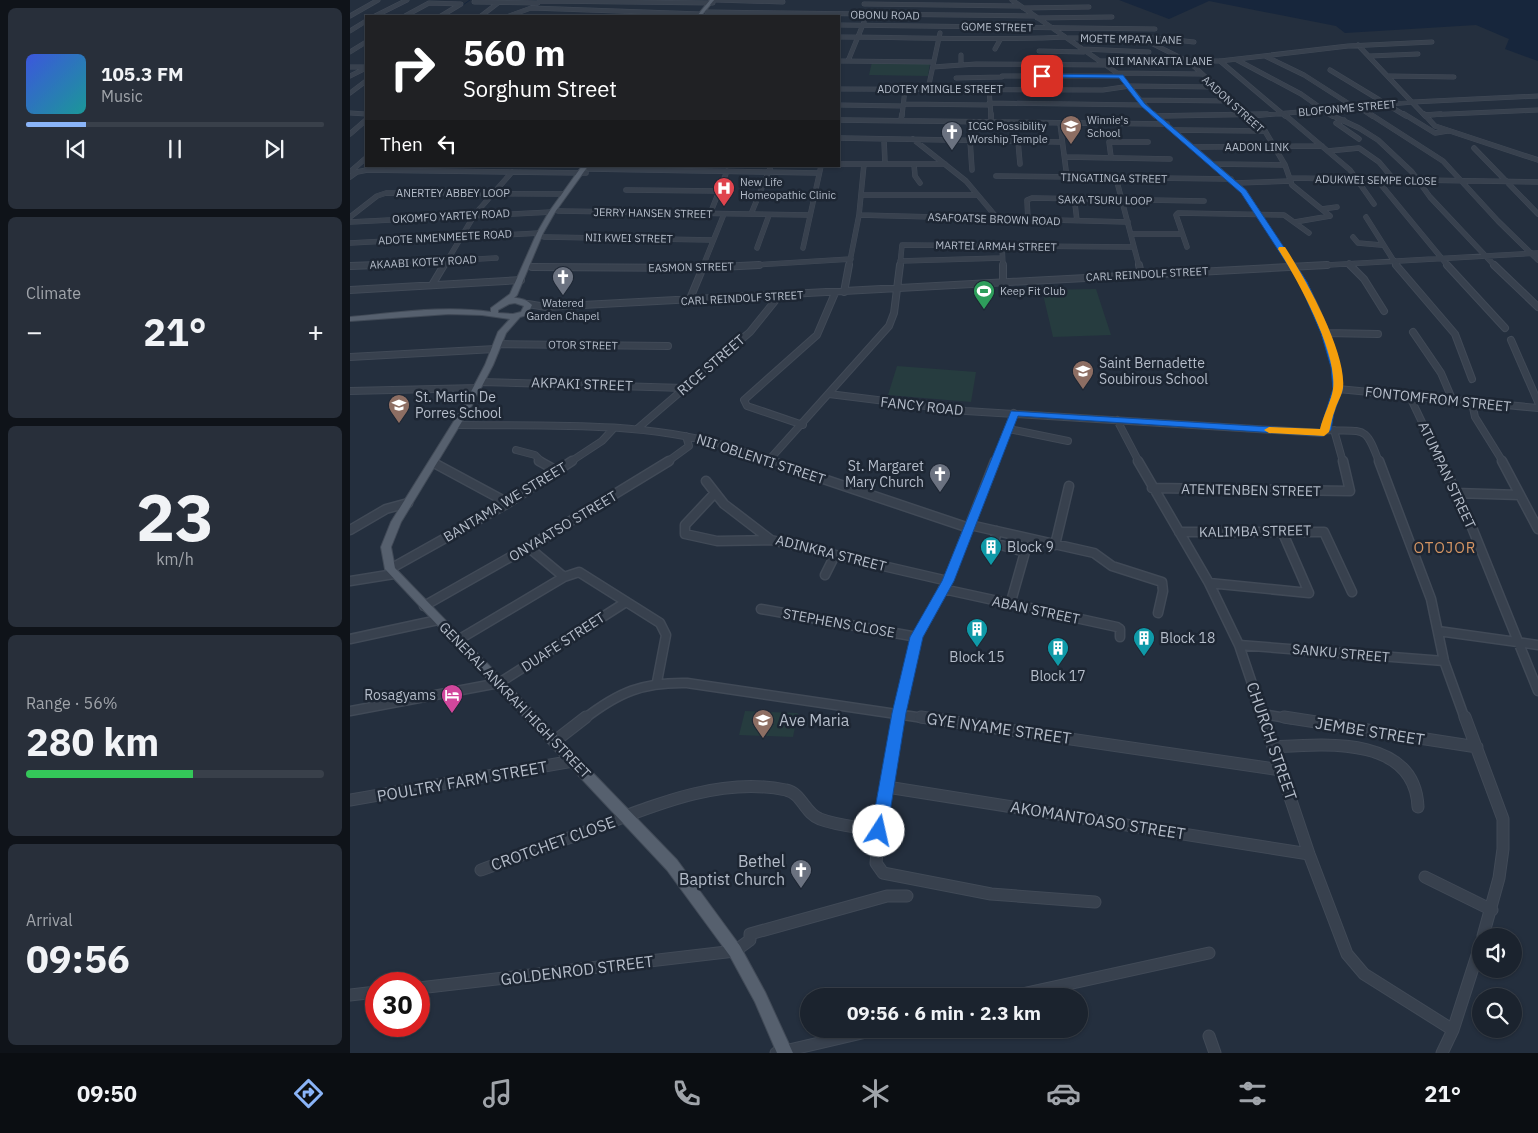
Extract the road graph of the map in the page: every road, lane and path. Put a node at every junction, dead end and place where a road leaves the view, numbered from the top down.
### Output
1 (378, 0) edge
2 (407, 0) edge
3 (440, 0) edge
4 (467, 0) edge
5 (758, 0) edge
6 (894, 0) edge
7 (1012, 0) edge
8 (476, 1) edge
9 (713, 1) edge
10 (783, 1) edge
11 (434, 2) junction
12 (540, 2) edge
13 (865, 2) edge
14 (498, 3) junction
15 (644, 3) junction
16 (460, 4) junction
17 (770, 5) dead end
18 (893, 5) junction
19 (754, 7) dead end
20 (1022, 7) junction
21 (1089, 7) dead end
22 (532, 8) junction
23 (552, 10) junction
24 (574, 10) junction
25 (614, 12) junction
26 (637, 12) junction
27 (660, 13) junction
28 (780, 13) junction
29 (377, 15) edge
30 (407, 15) edge
31 (443, 15) edge
32 (449, 15) edge
33 (482, 15) edge
34 (512, 15) edge
35 (542, 15) dead end
36 (568, 15) edge
37 (611, 15) edge
38 (657, 15) edge
39 (703, 15) edge
40 (765, 15) edge
41 (867, 15) junction
42 (350, 16) edge
43 (1035, 17) junction
44 (1112, 17) dead end
45 (365, 23) edge
46 (840, 25) edge
47 (863, 25) junction
48 (942, 26) junction
49 (350, 27) edge
50 (356, 28) junction
51 (365, 28) edge
52 (1052, 28) junction
53 (1155, 29) dead end
54 (350, 31) edge
55 (840, 37) edge
56 (858, 37) junction
57 (939, 37) junction
58 (1066, 38) junction
59 (1143, 38) junction
60 (1000, 40) junction
61 (1194, 42) dead end
62 (1432, 42) dead end
63 (365, 43) edge
64 (1358, 45) junction
65 (995, 49) dead end
66 (1083, 50) junction
67 (1039, 51) dead end
68 (350, 52) edge
69 (1149, 52) dead end
70 (1418, 54) dead end
71 (961, 55) dead end
72 (1265, 56) junction
73 (1370, 56) junction
74 (1237, 60) junction
75 (840, 61) edge
76 (1101, 61) junction
77 (1220, 61) junction
78 (848, 62) junction
79 (1189, 62) junction
80 (933, 64) junction
81 (1001, 64) junction
82 (1106, 65) junction
83 (961, 66) junction
84 (350, 67) edge
85 (363, 67) edge
86 (1330, 70) dead end
87 (1201, 74) junction
88 (1119, 75) junction
89 (350, 76) edge
90 (1002, 76) junction
91 (1389, 76) junction
92 (1454, 77) dead end
93 (956, 78) dead end
94 (365, 82) edge
95 (1130, 86) junction
96 (1215, 87) junction
97 (905, 88) junction
98 (928, 88) junction
99 (840, 89) edge
100 (988, 89) junction
101 (1003, 89) junction
102 (1070, 90) junction
103 (350, 93) edge
104 (1538, 96) edge
105 (1139, 100) junction
106 (1231, 101) junction
107 (1413, 102) junction
108 (989, 104) junction
109 (1070, 104) junction
110 (1388, 104) junction
111 (840, 105) edge
112 (904, 105) junction
113 (1143, 105) junction
114 (1355, 107) junction
115 (1321, 110) junction
116 (1538, 110) edge
117 (350, 113) edge
118 (1282, 113) junction
119 (365, 114) edge
120 (1426, 115) junction
121 (1156, 116) junction
122 (1247, 116) junction
123 (840, 120) edge
124 (901, 120) junction
125 (1344, 120) junction
126 (365, 121) edge
127 (991, 122) junction
128 (1041, 122) junction
129 (1060, 123) junction
130 (1167, 124) junction
131 (1041, 130) dead end
132 (1175, 130) junction
133 (1265, 131) junction
134 (1447, 131) junction
135 (350, 134) edge
136 (840, 138) edge
137 (884, 139) junction
138 (913, 139) junction
139 (970, 140) junction
140 (1358, 140) dead end
141 (1018, 141) junction
142 (1062, 142) junction
143 (1148, 142) dead end
144 (1322, 146) junction
145 (1193, 147) junction
146 (1276, 148) junction
147 (1474, 148) dead end
148 (1328, 151) junction
149 (1065, 157) junction
150 (1111, 157) junction
151 (365, 159) edge
152 (1170, 159) dead end
153 (1538, 160) edge
154 (840, 164) edge
155 (864, 164) junction
156 (885, 164) junction
157 (914, 164) junction
158 (945, 164) junction
159 (1020, 164) dead end
160 (1213, 164) junction
161 (1285, 165) junction
162 (435, 167) edge
163 (543, 167) edge
164 (771, 167) edge
165 (821, 167) edge
166 (399, 168) edge
167 (640, 168) edge
168 (586, 169) edge
169 (972, 170) dead end
170 (351, 171) dead end
171 (430, 171) junction
172 (727, 171) junction
173 (512, 172) junction
174 (538, 172) junction
175 (769, 172) junction
176 (818, 173) junction
177 (996, 176) dead end
178 (350, 178) edge
179 (1067, 178) junction
180 (1116, 178) junction
181 (1290, 180) junction
182 (1461, 180) junction
183 (1233, 181) junction
184 (1360, 181) junction
185 (1378, 181) junction
186 (1395, 181) junction
187 (1418, 181) junction
188 (1507, 181) junction
189 (920, 182) dead end
190 (1538, 182) edge
191 (626, 190) dead end
192 (719, 191) junction
193 (493, 194) junction
194 (564, 194) junction
195 (861, 195) junction
196 (977, 196) junction
197 (1077, 199) junction
198 (1123, 200) junction
199 (1204, 201) dead end
200 (1374, 204) dead end
201 (1337, 207) dead end
202 (1322, 209) junction
203 (555, 212) junction
204 (475, 214) junction
205 (710, 214) junction
206 (724, 214) junction
207 (751, 214) junction
208 (1260, 214) junction
209 (1538, 214) edge
210 (769, 215) junction
211 (809, 215) junction
212 (859, 215) junction
213 (350, 217) edge
214 (1366, 217) dead end
215 (998, 220) junction
216 (1028, 220) junction
217 (1077, 221) junction
218 (350, 222) edge
219 (1128, 222) junction
220 (1295, 222) junction
221 (1309, 233) dead end
222 (1132, 234) junction
223 (1182, 234) junction
224 (542, 235) junction
225 (460, 236) junction
226 (1353, 237) dead end
227 (713, 240) junction
228 (350, 243) edge
229 (1381, 245) junction
230 (1002, 246) junction
231 (1134, 247) junction
232 (1187, 247) dead end
233 (757, 248) dead end
234 (803, 248) dead end
235 (1530, 253) junction
236 (1538, 253) edge
237 (1484, 255) junction
238 (1440, 257) junction
239 (496, 258) dead end
240 (1002, 258) junction
241 (851, 259) junction
242 (445, 260) junction
243 (1392, 260) junction
244 (1538, 260) edge
245 (900, 261) junction
246 (1349, 263) junction
247 (350, 266) edge
248 (532, 267) junction
249 (1294, 267) junction
250 (701, 268) junction
251 (1141, 274) junction
252 (521, 280) junction
253 (1004, 282) junction
254 (432, 285) junction
255 (897, 289) junction
256 (350, 290) edge
257 (836, 292) junction
258 (844, 292) junction
259 (779, 296) junction
260 (689, 301) junction
261 (502, 304) junction
262 (1538, 307) edge
263 (523, 309) junction
264 (1384, 311) dead end
265 (460, 312) junction
266 (497, 316) junction
267 (350, 319) edge
268 (1505, 328) dead end
269 (502, 332) junction
270 (1413, 332) dead end
271 (1326, 333) junction
272 (1378, 334) dead end
273 (1511, 340) dead end
274 (496, 346) junction
275 (668, 346) dead end
276 (350, 358) edge
277 (1472, 379) dead end
278 (479, 385) junction
279 (684, 388) junction
280 (1338, 389) junction
281 (350, 391) edge
282 (830, 394) junction
283 (1410, 397) junction
284 (1453, 401) junction
285 (1472, 403) junction
286 (1538, 407) edge
287 (1014, 413) junction
288 (1117, 420) junction
289 (457, 425) junction
290 (802, 425) junction
291 (614, 428) junction
292 (637, 429) junction
293 (1009, 429) junction
294 (1330, 430) junction
295 (686, 436) junction
296 (1068, 441) dead end
297 (516, 450) dead end
298 (769, 460) junction
299 (434, 463) junction
300 (557, 471) junction
301 (706, 481) dead end
302 (1069, 486) dead end
303 (1152, 488) junction
304 (1455, 493) junction
305 (714, 494) junction
306 (1520, 495) junction
307 (408, 503) junction
308 (508, 503) junction
309 (970, 526) junction
310 (1538, 529) edge
311 (350, 530) edge
312 (997, 531) junction
313 (1282, 531) junction
314 (1179, 532) junction
315 (771, 540) junction
316 (1055, 545) junction
317 (528, 547) junction
318 (835, 555) junction
319 (392, 571) junction
320 (825, 575) dead end
321 (564, 577) junction
322 (350, 581) edge
323 (1209, 583) junction
324 (945, 585) junction
325 (1352, 592) dead end
326 (626, 602) junction
327 (1010, 605) junction
328 (424, 606) junction
329 (761, 609) dead end
330 (1158, 612) dead end
331 (438, 620) junction
332 (1438, 631) junction
333 (917, 637) junction
334 (1120, 638) dead end
335 (350, 639) edge
336 (458, 640) junction
337 (1517, 643) junction
338 (1239, 645) junction
339 (1538, 645) edge
340 (1444, 661) junction
341 (657, 682) junction
342 (499, 683) junction
343 (1538, 692) edge
344 (350, 711) edge
345 (899, 713) junction
346 (1263, 714) junction
347 (554, 741) junction
348 (1274, 747) junction
349 (1477, 747) junction
350 (573, 761) junction
351 (1281, 770) junction
352 (887, 787) junction
353 (350, 800) edge
354 (1418, 807) dead end
355 (625, 817) junction
356 (879, 831) junction
357 (1309, 854) junction
358 (481, 870) dead end
359 (1425, 877) dead end
360 (907, 896) dead end
361 (1095, 902) dead end
362 (1492, 910) junction
363 (1486, 928) edge
364 (735, 951) junction
365 (1209, 953) dead end
366 (1472, 971) edge
367 (430, 987) edge
368 (1049, 988) edge
369 (365, 993) edge
370 (350, 995) edge
371 (1453, 1030) junction
372 (1209, 1036) dead end
373 (843, 1038) edge
374 (782, 1053) edge
375 (1215, 1053) edge
376 (1442, 1053) edge

1 - 42 street
2 - 29 street
3 - 11 street
4 - 16 street
5 - 9 street
5 - 10 street
5 - 19 street
6 - 18 street
7 - 20 street
8 - 14 street
8 - 32 street
9 - 15 street
9 - 39 main road
10 - 28 street
11 - 16 street
11 - 30 street
12 - 14 street
12 - 15 street
12 - 22 street
13 - 18 street
13 - 41 street
14 - 33 street
15 - 26 street
16 - 31 street
17 - 40 street
18 - 20 street
20 - 21 street
20 - 43 street
22 - 23 street, OBONU ROAD
22 - 34 street
23 - 24 street, OBONU ROAD
23 - 35 street
24 - 25 street, OBONU ROAD
24 - 36 street
25 - 26 street, OBONU ROAD
25 - 37 street
26 - 27 street, OBONU ROAD
27 - 38 street
27 - 39 street, OBONU ROAD
28 - 40 street, OBONU ROAD
28 - 41 street, OBONU ROAD
39 - 40 street, OBONU ROAD
41 - 43 street, OBONU ROAD
41 - 47 street
43 - 44 street, OBONU ROAD
43 - 52 street
45 - 50 street
46 - 47 street, GOME STREET
47 - 48 street, GOME STREET
47 - 56 street
48 - 52 street, GOME STREET
48 - 57 street
49 - 50 street
50 - 51 street
50 - 54 street
52 - 53 street, GOME STREET
52 - 58 street
55 - 56 street, MOETE MPATA LANE
56 - 57 street, MOETE MPATA LANE
56 - 78 street
57 - 60 street, MOETE MPATA LANE
57 - 80 street
58 - 59 street, MOETE MPATA LANE
58 - 60 street, MOETE MPATA LANE
58 - 66 street
59 - 61 street, MOETE MPATA LANE
59 - 79 street
60 - 65 street
62 - 64 street, NII MANKATTA LANE
63 - 68 street
64 - 72 street, NII MANKATTA LANE
64 - 73 street
66 - 67 street
66 - 69 street
66 - 76 street
70 - 73 street
71 - 83 street
72 - 74 street, NII MANKATTA LANE
72 - 114 street
73 - 91 street
74 - 77 street, NII MANKATTA LANE
74 - 115 street
75 - 78 street
76 - 79 street, NII MANKATTA LANE
76 - 82 street
77 - 79 street, NII MANKATTA LANE
77 - 118 street
78 - 80 street
79 - 87 street, AADON STREET
80 - 83 street
80 - 98 street
81 - 82 street
81 - 83 street
81 - 90 street
82 - 88 street
84 - 85 street
85 - 89 street
86 - 110 street
87 - 88 street
87 - 96 street, AADON STREET
88 - 90 street
88 - 95 street
90 - 93 street
90 - 101 street
91 - 92 street
91 - 107 street
94 - 103 street
95 - 96 street, ADOTEY MINGLE STREET
95 - 102 street, ADOTEY MINGLE STREET
95 - 105 street
96 - 106 street, AADON STREET
97 - 98 street, ADOTEY MINGLE STREET
97 - 99 street, ADOTEY MINGLE STREET
97 - 112 street
98 - 100 street, ADOTEY MINGLE STREET
100 - 101 street, ADOTEY MINGLE STREET
100 - 108 street
101 - 102 street, ADOTEY MINGLE STREET
102 - 109 street
104 - 107 street, BLOFONME STREET
105 - 106 street
105 - 113 street
106 - 122 street, AADON STREET
107 - 110 street, BLOFONME STREET
107 - 120 street
108 - 109 street
108 - 112 street
108 - 127 street
109 - 113 street
110 - 114 street, BLOFONME STREET
110 - 134 street
111 - 112 street
112 - 124 street
113 - 121 street
114 - 115 street, BLOFONME STREET
114 - 182 street
115 - 118 street, BLOFONME STREET
115 - 125 street
116 - 120 street
117 - 119 street
118 - 122 street, BLOFONME STREET
118 - 144 street
120 - 134 street
121 - 122 street, BLOFONME STREET
121 - 130 street
122 - 133 street, AADON STREET
123 - 124 street
124 - 127 street
125 - 140 street
125 - 187 street
126 - 135 street
127 - 128 street
128 - 129 street
128 - 131 street
129 - 130 street
129 - 142 street
130 - 132 street
132 - 133 street
132 - 145 street
133 - 146 street, AADON STREET
134 - 153 street
136 - 137 street
137 - 138 street
137 - 156 street
138 - 139 street
138 - 158 street
139 - 141 street
139 - 169 street
141 - 142 street
141 - 159 street
142 - 149 street
143 - 150 street
144 - 146 street, AADON LINK
144 - 148 street
145 - 146 street, AADON LINK
145 - 160 street
146 - 161 street, AADON STREET
147 - 188 street
148 - 184 street
148 - 186 street
149 - 150 street
149 - 179 street
150 - 152 street
151 - 170 street
154 - 155 street
155 - 156 street
155 - 195 street
156 - 157 street
157 - 158 street
157 - 189 street
158 - 196 street
160 - 161 street
160 - 183 street
161 - 181 street, AADON STREET
162 - 171 street
163 - 174 street
164 - 175 street
165 - 176 street
166 - 171 street
166 - 178 street
167 - 168 street
167 - 172 street
168 - 174 street
168 - 194 main road
168 - 203 main road
171 - 173 street
172 - 175 street
172 - 192 street
173 - 174 street
173 - 193 street
175 - 176 street
175 - 207 street
176 - 211 street
177 - 179 street, TINGATINGA STREET
179 - 180 street, TINGATINGA STREET
180 - 183 street, TINGATINGA STREET
180 - 198 street
181 - 183 street, TINGATINGA STREET
181 - 184 street, ADUKWEI SEMPE CLOSE
181 - 202 street, AADON STREET
182 - 187 street, ADUKWEI SEMPE CLOSE
182 - 188 street, ADUKWEI SEMPE CLOSE
182 - 235 street
183 - 208 street
184 - 185 street, ADUKWEI SEMPE CLOSE
184 - 200 street
185 - 186 street, ADUKWEI SEMPE CLOSE
185 - 238 street
186 - 187 street, ADUKWEI SEMPE CLOSE
187 - 237 street
188 - 190 street, ADUKWEI SEMPE CLOSE
188 - 209 street
191 - 192 street
192 - 205 street
193 - 194 street, ANERTEY ABBEY LOOP
193 - 204 street
193 - 213 street, ANERTEY ABBEY LOOP
194 - 203 main road
195 - 196 street
195 - 212 street
196 - 215 street
197 - 198 street, SAKA TSURU LOOP
197 - 216 street, SAKA TSURU LOOP
197 - 217 street
198 - 199 street, SAKA TSURU LOOP
198 - 219 street
201 - 202 street
202 - 220 street, AADON STREET
203 - 204 street, OKOMFO YARTEY ROAD
203 - 205 street, JERRY HANSEN STREET
203 - 224 main road
204 - 218 street, OKOMFO YARTEY ROAD
204 - 225 street
205 - 206 street, JERRY HANSEN STREET
206 - 207 street, JERRY HANSEN STREET
206 - 227 street
207 - 210 street, JERRY HANSEN STREET
208 - 220 street
208 - 223 street
208 - 249 street
210 - 211 street, JERRY HANSEN STREET
210 - 233 street
211 - 234 street
212 - 215 street, ASAFOATSE BROWN ROAD
212 - 241 street
214 - 229 street
215 - 216 street, ASAFOATSE BROWN ROAD
216 - 217 street, ASAFOATSE BROWN ROAD
217 - 219 street, ASAFOATSE BROWN ROAD
219 - 222 street
220 - 221 street
222 - 223 street
222 - 231 street
223 - 232 street
224 - 225 street, ADOTE NMENMEETE ROAD
224 - 227 street, NII KWEI STREET
224 - 248 main road
224 - 252 main road
225 - 228 street, ADOTE NMENMEETE ROAD
225 - 242 street
226 - 229 street
227 - 250 street
229 - 243 street
230 - 231 street, MARTEI ARMAH STREET
230 - 240 street
230 - 245 street, MARTEI ARMAH STREET
231 - 251 street
235 - 236 street, CARL REINDOLF STREET
235 - 237 street, CARL REINDOLF STREET
235 - 244 street
237 - 238 street, CARL REINDOLF STREET
237 - 262 street
238 - 243 street, CARL REINDOLF STREET
238 - 268 street
239 - 242 street, AKAABI KOTEY ROAD
240 - 245 street
240 - 253 street
241 - 250 street, EASMON STREET
241 - 258 street
242 - 247 street, AKAABI KOTEY ROAD
242 - 254 street
243 - 246 street, CARL REINDOLF STREET
243 - 277 street
245 - 255 street, MARTEI ARMAH STREET
246 - 249 street, CARL REINDOLF STREET
246 - 264 street
248 - 250 street, EASMON STREET
248 - 263 main road
249 - 251 street, CARL REINDOLF STREET
249 - 271 street
250 - 260 street
251 - 253 street, CARL REINDOLF STREET
252 - 254 street
252 - 261 main road
253 - 255 street, CARL REINDOLF STREET
254 - 256 street
255 - 258 street, CARL REINDOLF STREET
255 - 282 street, MARTEI ARMAH STREET
257 - 258 street, CARL REINDOLF STREET
257 - 259 street, CARL REINDOLF STREET
257 - 290 street
259 - 260 street, CARL REINDOLF STREET
259 - 279 street, RICE STREET
260 - 263 street, CARL REINDOLF STREET
261 - 263 main road
261 - 265 main road
261 - 266 main road
263 - 266 main road
263 - 269 main road
265 - 266 main road
265 - 267 main road
266 - 269 main road
269 - 274 main road
270 - 284 street
271 - 272 street
271 - 280 street
273 - 286 street
274 - 275 street, OTOR STREET
274 - 276 street
274 - 278 main road
278 - 279 street, AKPAKI STREET
278 - 281 street, AKPAKI STREET
278 - 289 main road
279 - 292 street, RICE STREET
280 - 283 street, FONTOMFROM STREET
280 - 294 street
282 - 287 street, FANCY ROAD
282 - 290 street, MARTEI ARMAH STREET
283 - 284 street, FONTOMFROM STREET
283 - 304 street, ATUMPAN STREET
284 - 285 street, FONTOMFROM STREET
285 - 286 street, FONTOMFROM STREET
285 - 306 street
287 - 288 street, FANCY ROAD
287 - 293 street
288 - 294 street, FANCY ROAD
288 - 303 street, CHURCH STREET
289 - 291 street, NII OBLENTI STREET
289 - 299 main road
290 - 298 street, MARTEI ARMAH STREET
291 - 292 street, NII OBLENTI STREET
291 - 300 street, BANTAMA WE STREET
292 - 295 street, NII OBLENTI STREET
293 - 296 street
293 - 309 street
294 - 303 street, ATENTENBEN STREET
294 - 332 street, FANCY ROAD
295 - 298 street, NII OBLENTI STREET
295 - 317 street, ONYAATSO STREET
297 - 300 street
298 - 309 street, NII OBLENTI STREET
299 - 307 main road
299 - 308 street
300 - 308 street, BANTAMA WE STREET
301 - 305 street, ADINKRA STREET
302 - 316 street
303 - 314 street, CHURCH STREET
304 - 306 street
304 - 337 street, ATUMPAN STREET
305 - 315 street, ADINKRA STREET
305 - 315 street
306 - 310 street
307 - 311 street
307 - 319 main road
308 - 319 street, BANTAMA WE STREET
309 - 312 street, NII OBLENTI STREET
309 - 324 street
312 - 316 street, NII OBLENTI STREET
312 - 327 street
313 - 314 street, KALIMBA STREET
313 - 323 street
313 - 325 street, KALIMBA STREET
314 - 323 street, CHURCH STREET
315 - 318 street, ADINKRA STREET
316 - 330 street, NII OBLENTI STREET
317 - 321 street
317 - 328 street, ONYAATSO STREET
318 - 320 street
318 - 324 street, ADINKRA STREET
319 - 322 street
319 - 328 main road, GENERAL ANKRAH HIGH STREET
321 - 326 street
321 - 336 street
323 - 338 street, CHURCH STREET
324 - 327 street, ABAN STREET
324 - 333 street
326 - 341 street
326 - 342 street, DUAFE STREET
327 - 334 street, ABAN STREET
328 - 331 main road, GENERAL ANKRAH HIGH STREET
329 - 333 street, STEPHENS CLOSE
331 - 335 street
331 - 336 main road, GENERAL ANKRAH HIGH STREET
332 - 337 street
332 - 340 street, FANCY ROAD
333 - 345 street
336 - 342 main road, GENERAL ANKRAH HIGH STREET
337 - 339 street
337 - 343 street, ATUMPAN STREET
338 - 340 street, SANKU STREET
338 - 346 street, CHURCH STREET
340 - 349 street, FANCY ROAD
341 - 345 street, GYE NYAME STREET
341 - 347 street, GYE NYAME STREET
342 - 344 street
342 - 347 main road, GENERAL ANKRAH HIGH STREET
345 - 351 street, GYE NYAME STREET
345 - 352 street
346 - 348 street, CHURCH STREET
346 - 349 street, JEMBE STREET
347 - 350 main road, GENERAL ANKRAH HIGH STREET
348 - 351 street, CHURCH STREET
348 - 354 street
349 - 362 street, FANCY ROAD
350 - 353 street, POULTRY FARM STREET
350 - 355 main road, GENERAL ANKRAH HIGH STREET
351 - 357 street, CHURCH STREET
352 - 356 street
352 - 357 street, AKOMANTOASO STREET
355 - 356 street, CROTCHET CLOSE
355 - 358 street, CROTCHET CLOSE
355 - 364 main road, GENERAL ANKRAH HIGH STREET
356 - 361 street
357 - 371 street, CHURCH STREET
359 - 362 street
360 - 364 street
362 - 363 street, FANCY ROAD
364 - 367 street, GOLDENROD STREET
364 - 374 main road, GENERAL ANKRAH HIGH STREET
365 - 368 street
366 - 371 street
369 - 370 street
371 - 376 street
372 - 375 street
373 - 374 street

